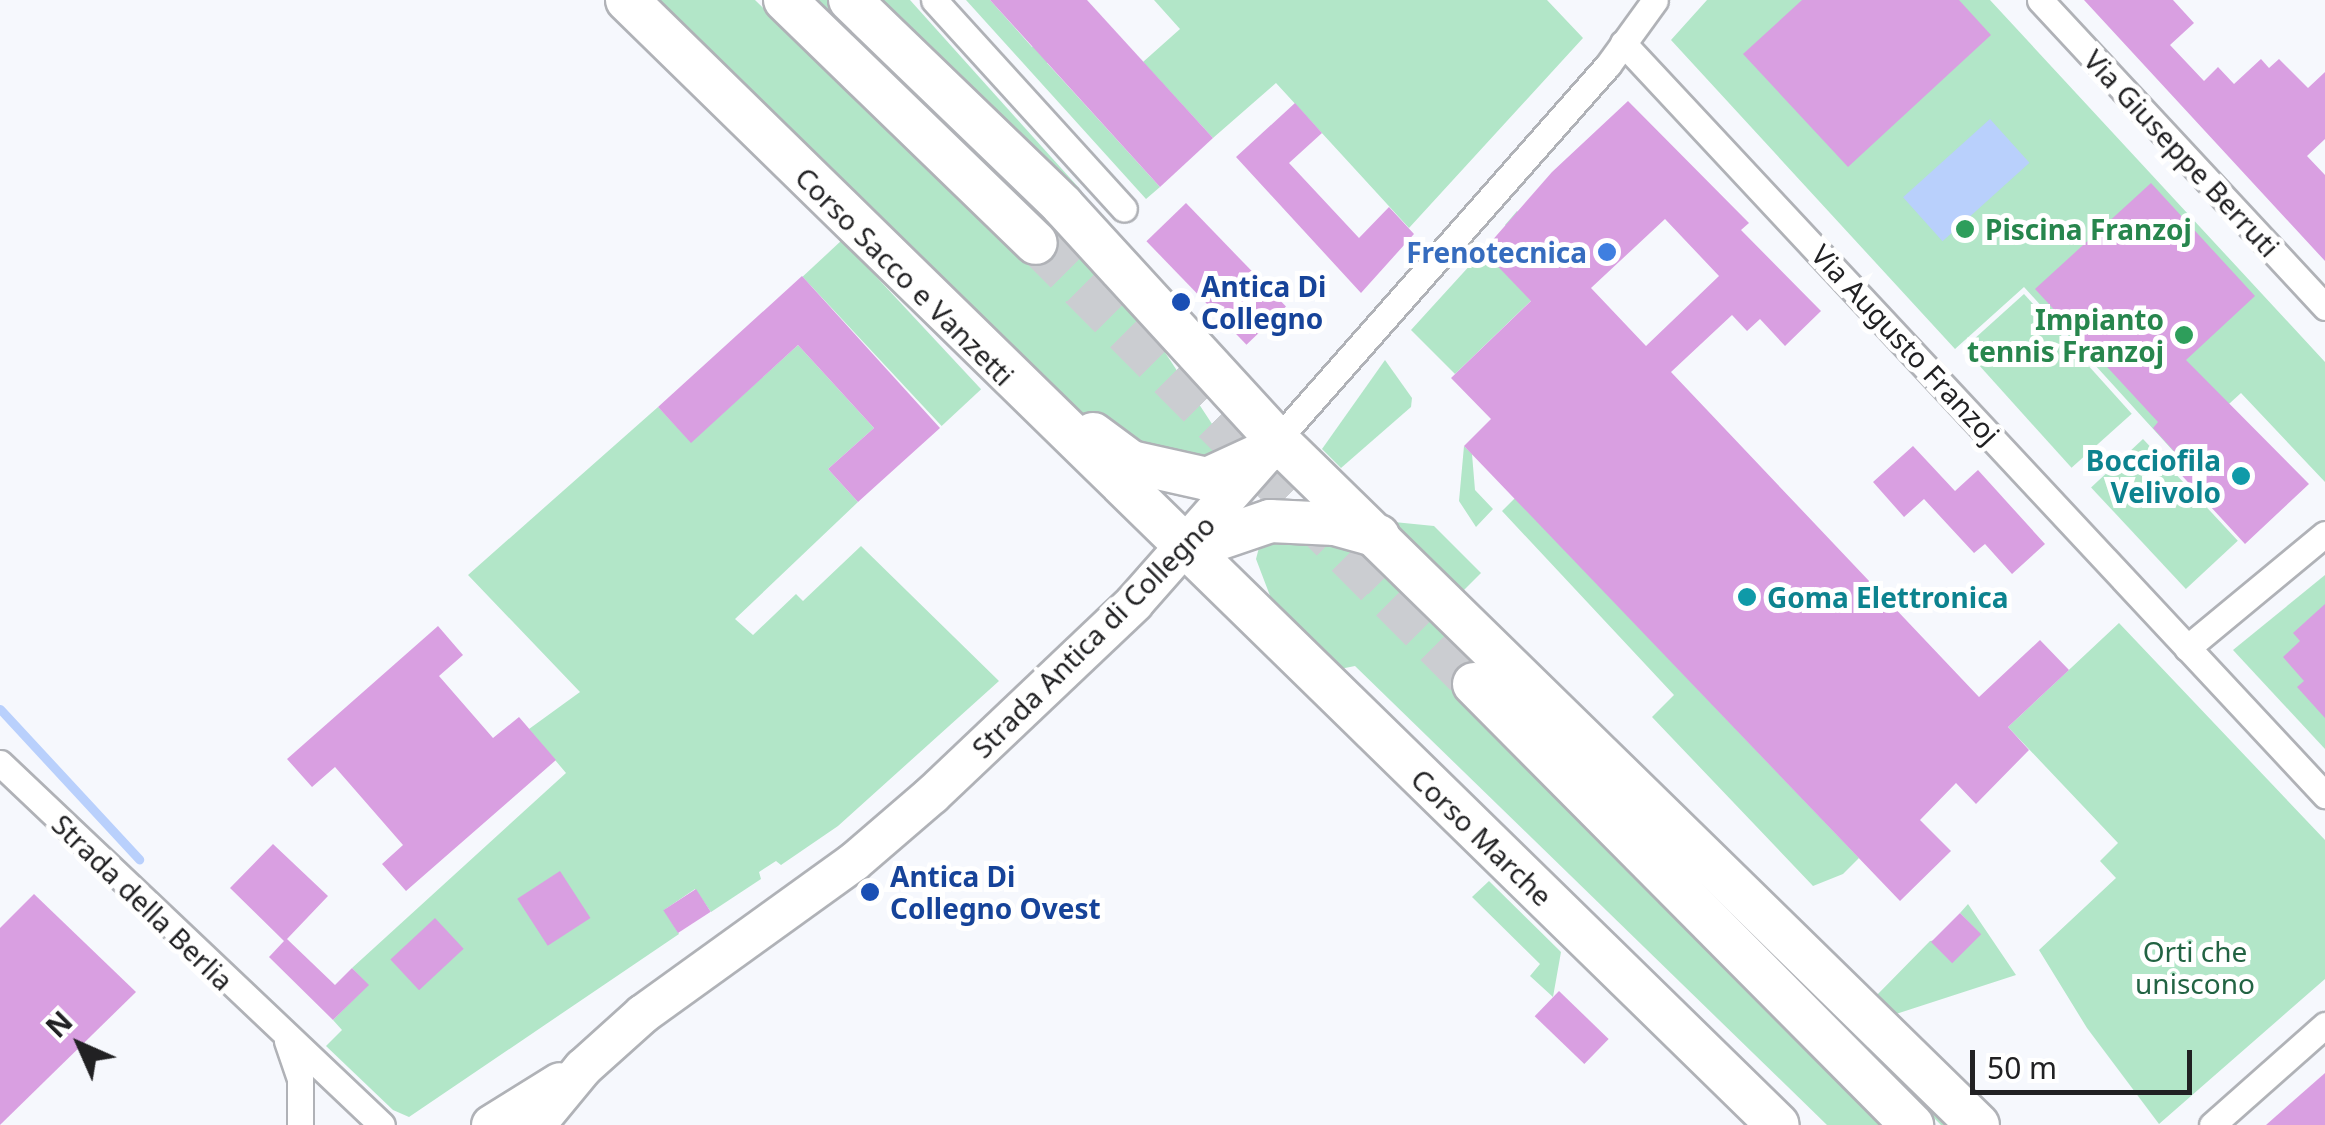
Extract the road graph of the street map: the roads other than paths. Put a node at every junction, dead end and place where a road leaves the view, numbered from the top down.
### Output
1 (627, 0) edge
2 (785, 0) edge
3 (850, 0) edge
4 (934, 0) edge
5 (1655, 0) edge
6 (2040, 0) edge
7 (1623, 43) junction
8 (1124, 208) dead end
9 (1036, 243) tunnel mouth
10 (2325, 307) edge
11 (1017, 386) junction
12 (1273, 445) junction
13 (2325, 534) edge
14 (1381, 537) junction
15 (1185, 550) junction
16 (2188, 648) junction
17 (1474, 684) tunnel mouth
18 (0, 763) edge
19 (2325, 795) edge
20 (2325, 1025) edge
21 (287, 1041) junction
22 (584, 1068) junction
23 (300, 1125) edge
24 (382, 1125) edge
25 (491, 1125) edge
26 (536, 1125) edge
27 (1778, 1125) edge
28 (1912, 1125) edge
29 (1978, 1125) edge
30 (2212, 1125) edge

1 - 11 main road, Corso Sacco e Vanzetti
2 - 9 main road
3 - 12 main road
4 - 8 street
5 - 7 street, Strada Antica di Collegno
6 - 10 street, Via Giuseppe Berruti
7 - 12 street, Strada Antica di Collegno
7 - 16 street, Via Augusto Franzoj
11 - 12 main road
11 - 15 main road, Corso Sacco e Vanzetti
12 - 14 main road
12 - 15 main road, Strada Antica di Collegno
13 - 16 street
14 - 15 main road
14 - 29 main road
15 - 22 main road, Strada Antica di Collegno
15 - 27 main road, Corso Marche
16 - 19 street
17 - 28 main road
18 - 21 street, Strada della Berlia
20 - 30 street
21 - 23 street
21 - 24 street, Strada della Berlia
22 - 25 main road, Strada Antica di Collegno
22 - 26 main road, Strada Antica di Collegno

